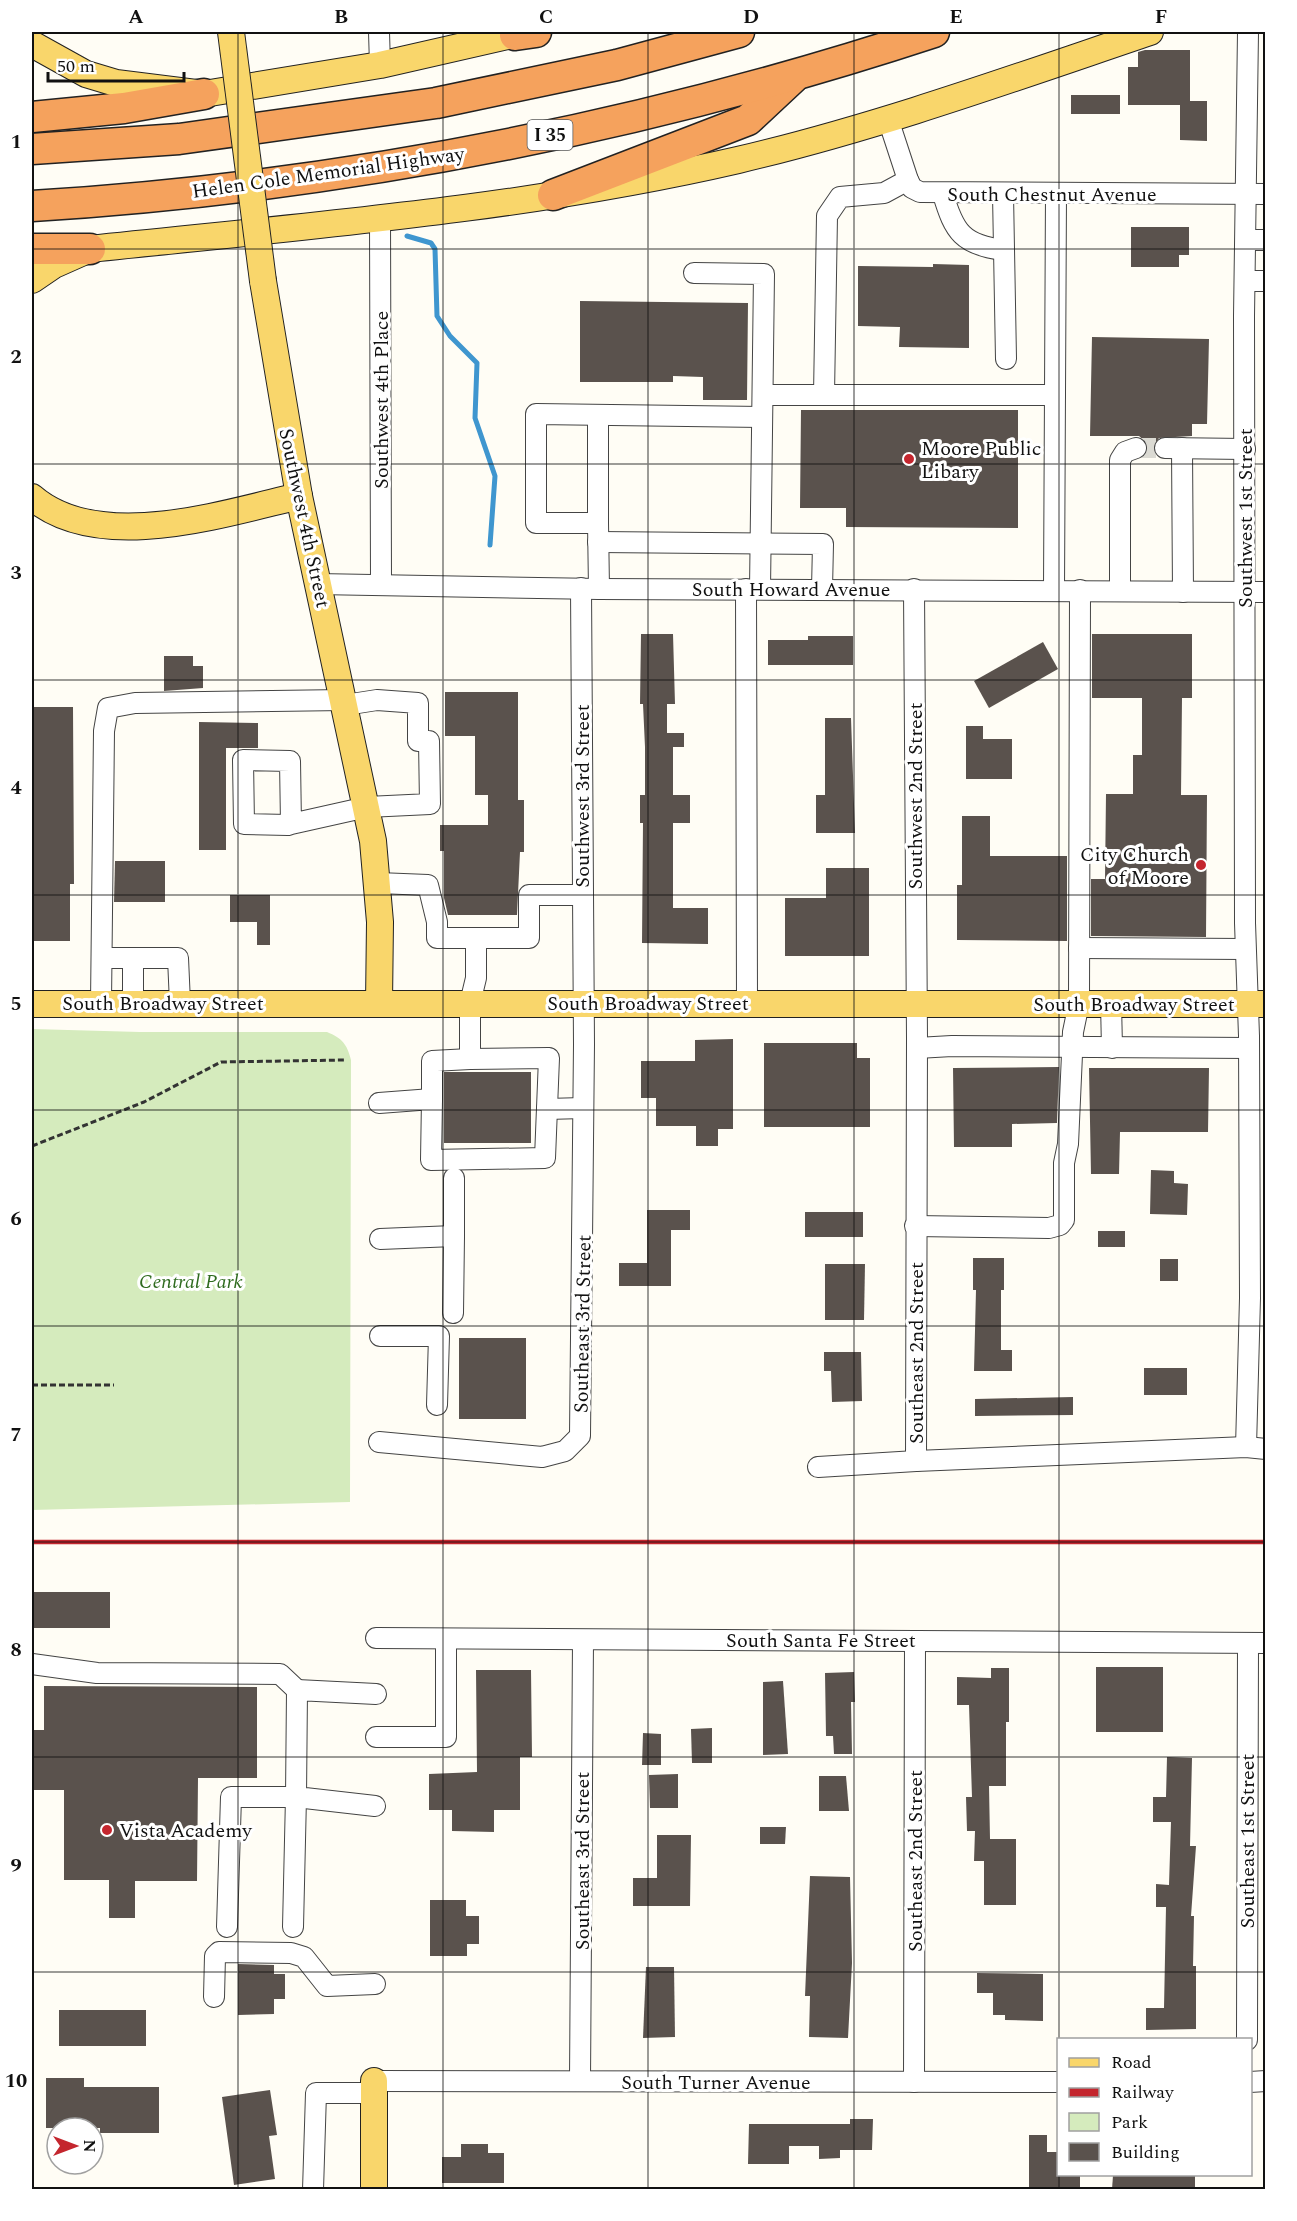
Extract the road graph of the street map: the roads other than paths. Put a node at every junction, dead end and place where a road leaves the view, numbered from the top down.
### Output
1 (231, 32) edge
2 (379, 32) edge
3 (739, 32) edge
4 (934, 32) edge
5 (1150, 32) edge
6 (1248, 32) edge
7 (525, 33) edge
8 (32, 44) edge
9 (380, 65) junction
10 (799, 73) junction
11 (204, 94) junction
12 (32, 117) edge
13 (888, 119) junction
14 (32, 149) edge
15 (908, 180) junction
16 (943, 194) junction
17 (1003, 194) junction
18 (1056, 194) junction
19 (1256, 194) edge
20 (554, 195) junction
21 (32, 206) edge
22 (380, 216) junction
23 (1256, 240) edge
24 (32, 249) edge
25 (90, 249) junction
26 (1004, 250) junction
27 (694, 273) dead end
28 (32, 280) edge
29 (1245, 281) junction
30 (1266, 281) edge
31 (1006, 359) dead end
32 (763, 395) junction
33 (824, 395) junction
34 (1055, 395) junction
35 (598, 416) junction
36 (762, 417) junction
37 (1136, 448) dead end
38 (1245, 449) junction
39 (299, 496) junction
40 (32, 497) edge
41 (598, 532) junction
42 (760, 544) junction
43 (381, 583) junction
44 (317, 584) junction
45 (590, 588) junction
46 (753, 589) junction
47 (822, 589) junction
48 (914, 589) junction
49 (1054, 590) junction
50 (1080, 590) junction
51 (1120, 591) junction
52 (1183, 591) junction
53 (1256, 592) edge
54 (344, 702) junction
55 (367, 807) junction
56 (291, 824) dead end
57 (378, 883) junction
58 (582, 896) junction
59 (476, 938) junction
60 (1079, 948) junction
61 (1245, 949) junction
62 (102, 958) junction
63 (133, 958) junction
64 (747, 1002) junction
65 (101, 1003) junction
66 (133, 1003) junction
67 (180, 1003) junction
68 (379, 1003) junction
69 (470, 1003) junction
70 (583, 1003) junction
71 (916, 1003) junction
72 (32, 1004) edge
73 (1079, 1004) junction
74 (1111, 1004) junction
75 (1256, 1004) edge
76 (1072, 1047) junction
77 (917, 1048) junction
78 (1112, 1048) junction
79 (1249, 1048) junction
80 (470, 1059) junction
81 (432, 1099) junction
82 (379, 1102) dead end
83 (584, 1108) junction
84 (547, 1109) junction
85 (453, 1178) dead end
86 (915, 1226) junction
87 (454, 1236) junction
88 (380, 1239) dead end
89 (453, 1313) dead end
90 (380, 1336) dead end
91 (437, 1405) dead end
92 (379, 1442) dead end
93 (1246, 1447) junction
94 (1266, 1449) edge
95 (916, 1461) junction
96 (818, 1467) dead end
97 (376, 1638) dead end
98 (446, 1639) junction
99 (583, 1640) junction
100 (915, 1641) junction
101 (1257, 1643) edge
102 (32, 1664) edge
103 (297, 1690) junction
104 (376, 1694) dead end
105 (376, 1737) dead end
106 (296, 1797) junction
107 (375, 1806) dead end
108 (227, 1927) dead end
109 (293, 1927) dead end
110 (375, 1984) dead end
111 (214, 1997) dead end
112 (1247, 2038) edge
113 (580, 2081) junction
114 (914, 2082) junction
115 (1057, 2082) edge
116 (374, 2087) junction
117 (313, 2190) edge
118 (374, 2190) edge

1 - 39 main road, Southwest 4th Street, bridge
2 - 9 street
3 - 14 highway
4 - 10 highway, Helen Cole Memorial Highway / I 35
5 - 13 main road
6 - 19 street, Southwest 1st Street
7 - 9 main road
8 - 11 main road
9 - 11 main road
10 - 20 highway
10 - 21 highway, Helen Cole Memorial Highway / I 35
11 - 12 highway
13 - 15 street
13 - 20 main road
15 - 16 street, South Chestnut Avenue
15 - 33 street
16 - 17 street, South Chestnut Avenue
16 - 26 street
17 - 18 street, South Chestnut Avenue
17 - 26 street
18 - 19 street, South Chestnut Avenue
18 - 34 street
19 - 23 street, Southwest 1st Street
20 - 22 main road
22 - 25 main road
22 - 43 street, Southwest 4th Place
23 - 29 street, Southwest 1st Street
24 - 25 highway
25 - 28 main road
26 - 31 street
27 - 32 street
29 - 30 street
29 - 38 street, Southwest 1st Street
32 - 33 street
32 - 36 street
33 - 34 street
34 - 49 street
35 - 36 street
35 - 41 street, Southwest 3rd Street
35 - 41 street
36 - 42 street
37 - 51 street
38 - 52 street
38 - 53 street, Southwest 1st Street
39 - 40 main road
39 - 44 main road, Southwest 4th Street
41 - 42 street
41 - 45 street, Southwest 3rd Street
42 - 46 street
42 - 47 street
43 - 44 street, South Howard Avenue
43 - 45 street, South Howard Avenue
44 - 54 main road, Southwest 4th Street
45 - 46 street, South Howard Avenue
45 - 58 street, Southwest 3rd Street
46 - 47 street, South Howard Avenue
46 - 64 street
47 - 48 street, South Howard Avenue
48 - 49 street, South Howard Avenue
48 - 71 street, Southwest 2nd Street
49 - 50 street, South Howard Avenue
50 - 51 street, South Howard Avenue
50 - 60 street
51 - 52 street, South Howard Avenue
52 - 53 street, South Howard Avenue
53 - 61 street, Southwest 1st Street
54 - 55 main road, Southwest 4th Street
54 - 55 street
54 - 62 street
55 - 56 street
55 - 57 main road, Southwest 4th Street
57 - 59 street
57 - 68 main road, Southwest 4th Street
58 - 59 street
58 - 70 street, Southwest 3rd Street
59 - 69 street
60 - 61 street
60 - 73 street
61 - 75 street, Southwest 1st Street
62 - 63 street
62 - 65 street
63 - 66 street
63 - 67 street
64 - 70 main road, South Broadway Street
64 - 71 main road, South Broadway Street
65 - 66 main road, South Broadway Street
65 - 72 main road, South Broadway Street
66 - 67 main road, South Broadway Street
67 - 68 main road, South Broadway Street
68 - 69 main road, South Broadway Street
69 - 70 main road, South Broadway Street
69 - 80 street
70 - 83 street, Southeast 3rd Street
71 - 73 main road, South Broadway Street
71 - 77 street, Southeast 2nd Street
73 - 74 main road, South Broadway Street
73 - 76 street
74 - 75 main road, South Broadway Street
74 - 78 street
75 - 79 street
76 - 77 street
76 - 78 street
76 - 86 street
77 - 86 street, Southeast 2nd Street
78 - 79 street
79 - 93 street
80 - 81 street
80 - 84 street
81 - 82 street
81 - 84 street
83 - 84 street
83 - 92 street, Southeast 3rd Street
85 - 87 street
86 - 95 street, Southeast 2nd Street
87 - 88 street
87 - 89 street
90 - 91 street
93 - 94 street, Southeast 2nd Street
93 - 95 street, Southeast 2nd Street
95 - 96 street
97 - 98 street, South Santa Fe Street
98 - 99 street, South Santa Fe Street
98 - 105 street
99 - 100 street, South Santa Fe Street
99 - 113 street, Southeast 3rd Street
100 - 101 street, South Santa Fe Street
100 - 114 street, Southeast 2nd Street
101 - 112 street, Southeast 1st Street
102 - 103 street
103 - 104 street
103 - 106 street
106 - 107 street
106 - 108 street
106 - 109 street
110 - 111 street
113 - 114 street, South Turner Avenue
113 - 116 street, South Turner Avenue
114 - 115 street, South Turner Avenue
116 - 117 street, South Turner Avenue
116 - 118 main road

